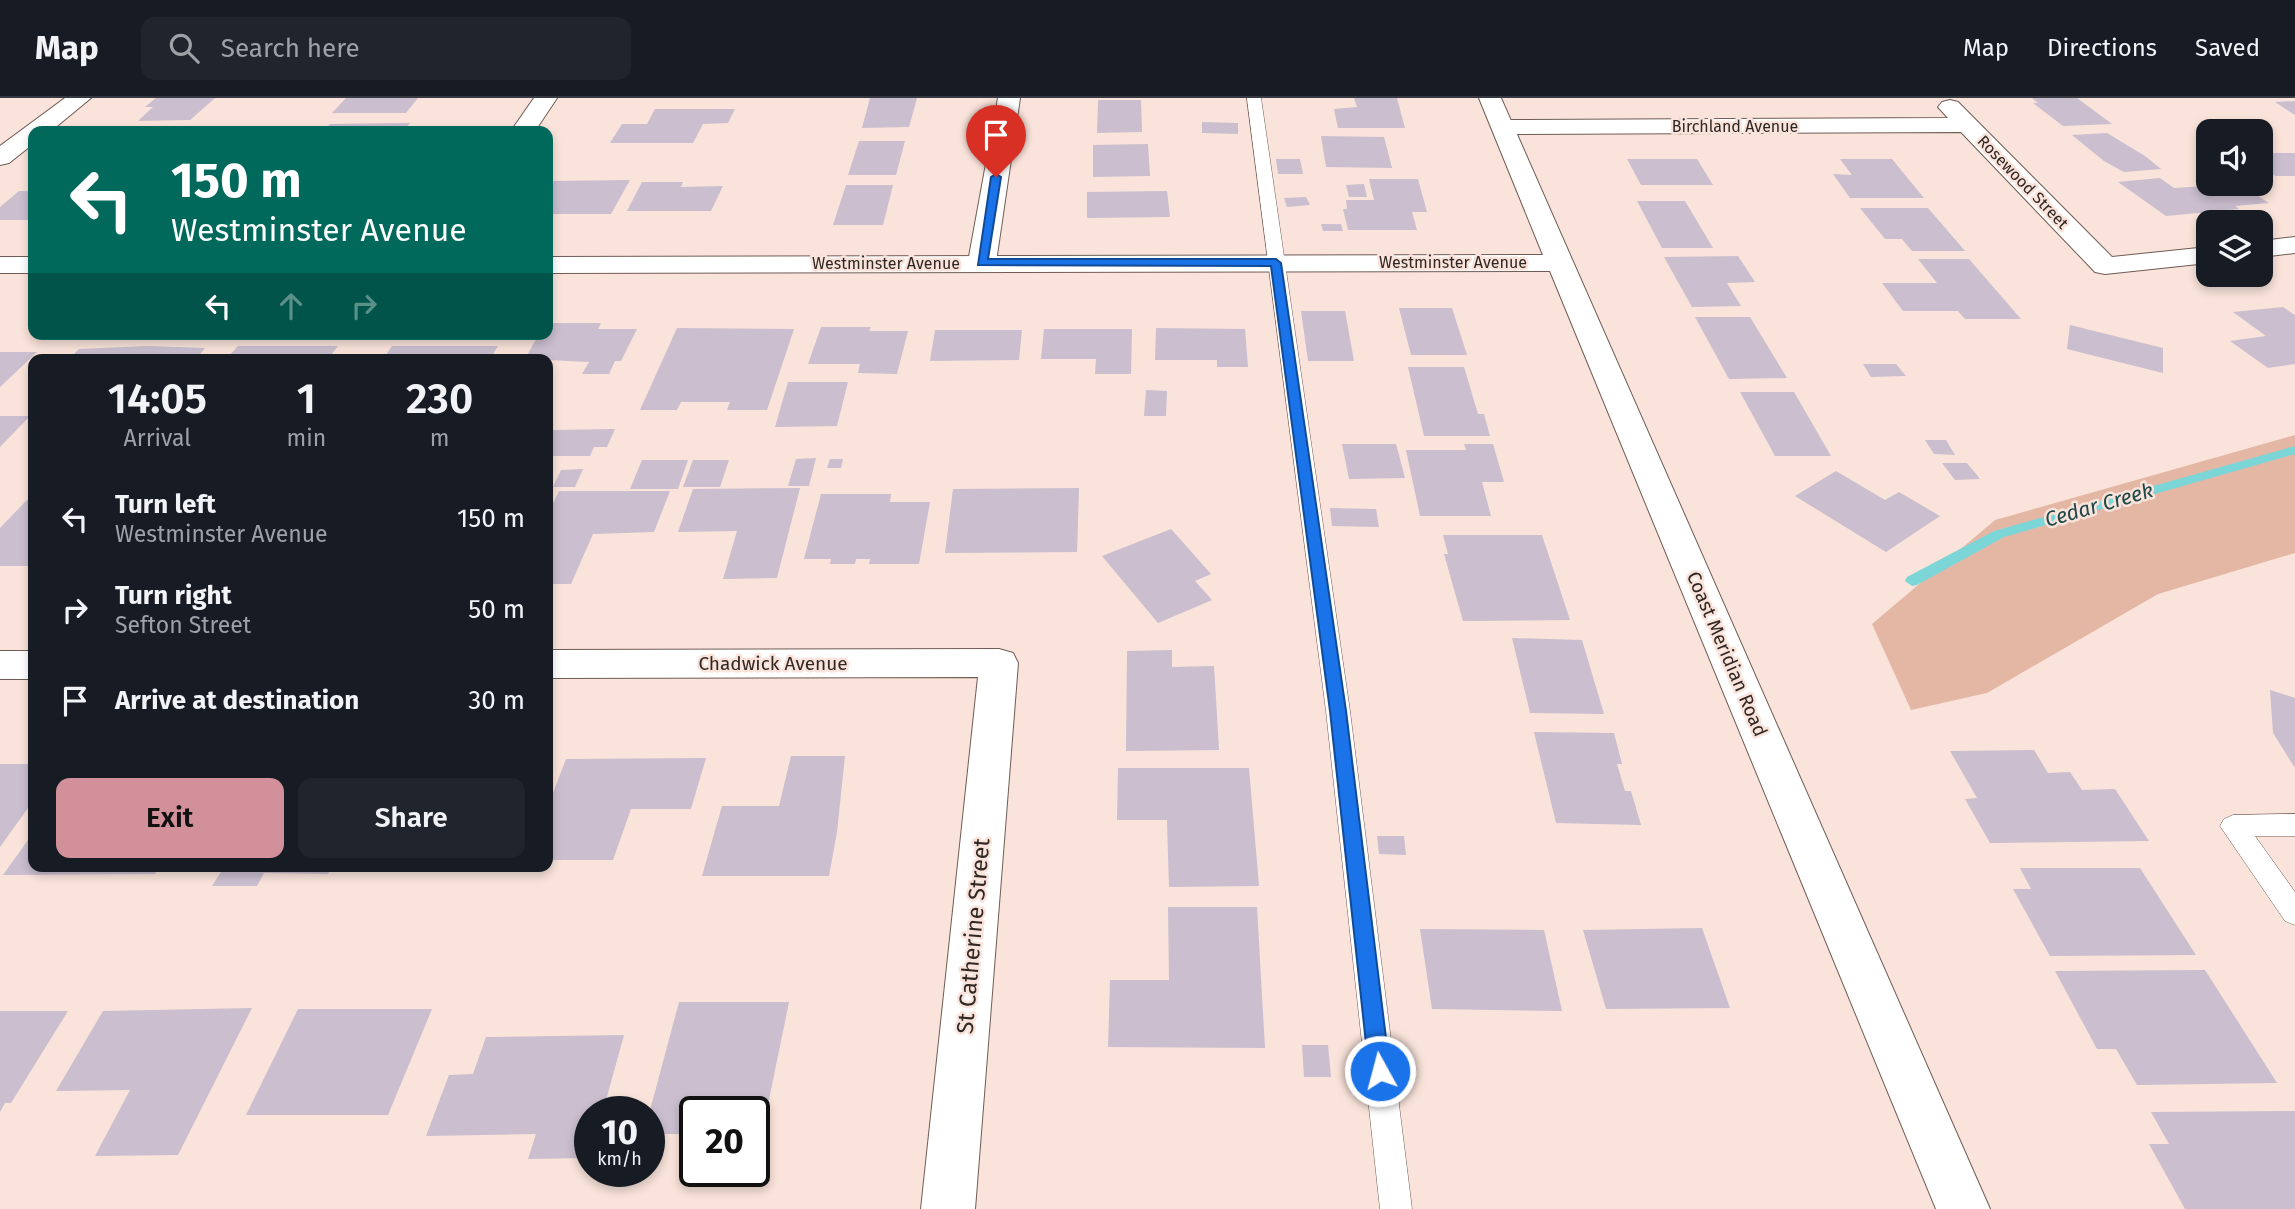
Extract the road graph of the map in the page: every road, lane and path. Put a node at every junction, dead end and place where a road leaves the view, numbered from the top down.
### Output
1 (80, 98) edge
2 (546, 98) edge
3 (1009, 98) edge
4 (1254, 98) edge
5 (1942, 98) edge
6 (1497, 112) edge
7 (1967, 125) junction
8 (43, 126) edge
9 (526, 126) edge
10 (28, 137) edge
11 (0, 158) edge
12 (2295, 245) edge
13 (2273, 248) edge
14 (2196, 256) edge
15 (982, 262) junction
16 (1276, 263) junction
17 (1559, 263) junction
18 (0, 265) edge
19 (28, 265) edge
20 (553, 265) edge
21 (999, 663) joint
22 (553, 664) edge
23 (0, 665) edge
24 (28, 665) edge
25 (2295, 825) edge
26 (2295, 913) edge
27 (948, 1209) edge
28 (1396, 1209) edge
29 (1963, 1209) edge

1 - 8 street
2 - 9 street
3 - 15 street
4 - 16 lane
5 - 7 street, Rosewood Street
6 - 7 street, Birchland Avenue
6 - 17 street, Coast Meridian Road
7 - 14 street, Rosewood Street
10 - 11 street
12 - 13 street
15 - 16 street, Westminster Avenue
15 - 20 street, Westminster Avenue
16 - 17 street, Westminster Avenue
16 - 28 lane
17 - 29 street, Coast Meridian Road
18 - 19 street
21 - 22 street, Chadwick Avenue
21 - 27 street, St Catherine Street
23 - 24 street
25 - 26 lane

